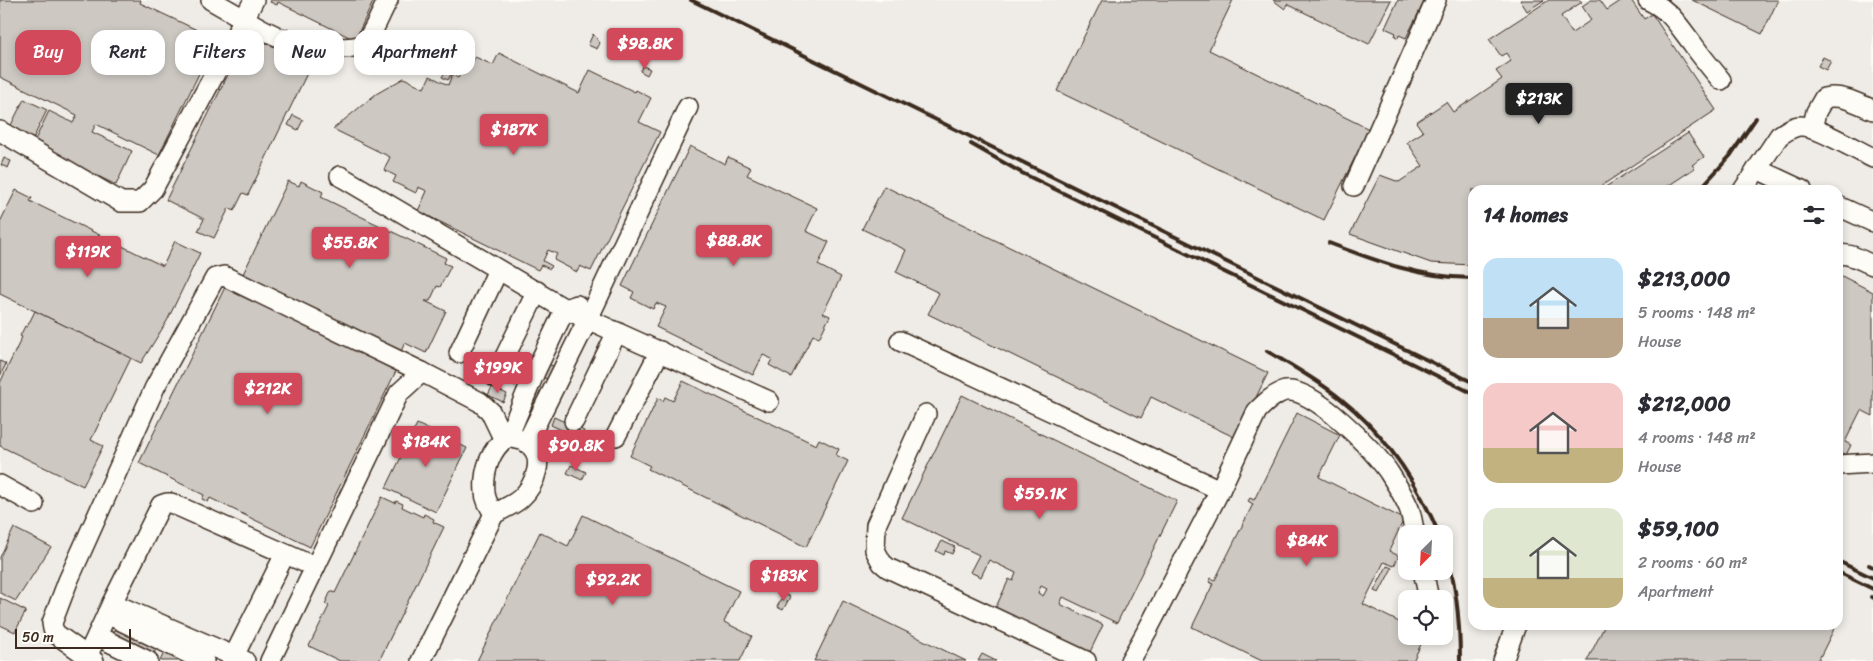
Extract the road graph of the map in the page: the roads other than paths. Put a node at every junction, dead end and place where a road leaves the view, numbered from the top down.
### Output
1 (211, 0) edge
2 (254, 0) edge
3 (388, 0) edge
4 (1436, 0) edge
5 (1648, 0) edge
6 (244, 19) junction
7 (1721, 80) dead end
8 (688, 107) dead end
9 (1873, 110) edge
10 (1812, 129) junction
11 (0, 131) edge
12 (1873, 158) edge
13 (1756, 169) junction
14 (340, 176) dead end
15 (1746, 185) edge
16 (1791, 185) edge
17 (1354, 186) dead end
18 (1843, 208) edge
19 (1873, 222) edge
20 (1843, 254) edge
21 (1873, 265) edge
22 (498, 270) junction
23 (537, 291) junction
24 (597, 299) junction
25 (566, 308) junction
26 (588, 319) junction
27 (617, 332) junction
28 (900, 341) dead end
29 (660, 351) junction
30 (459, 354) dead end
31 (422, 372) junction
32 (495, 377) dead end
33 (769, 401) dead end
34 (926, 414) dead end
35 (574, 421) dead end
36 (616, 436) dead end
37 (506, 439) junction
38 (527, 442) junction
39 (1873, 463) edge
40 (1843, 465) edge
41 (0, 485) edge
42 (1220, 490) junction
43 (34, 504) dead end
44 (494, 514) junction
45 (1413, 525) edge
46 (285, 554) junction
47 (315, 567) junction
48 (1514, 630) edge
49 (99, 634) edge
50 (239, 659) edge
51 (1137, 659) edge
52 (127, 661) edge
53 (148, 661) edge
54 (175, 661) edge
55 (204, 661) edge
56 (270, 661) edge
57 (421, 661) edge
58 (1086, 661) edge
59 (1503, 661) edge

1 - 6 street
2 - 6 street
3 - 6 street
4 - 17 street
5 - 7 street
6 - 11 street
8 - 24 street
9 - 10 street
10 - 12 street
10 - 13 street
13 - 15 street
13 - 16 street
14 - 22 street
18 - 19 street
20 - 21 street
22 - 23 street
22 - 30 street
23 - 25 street
23 - 32 street
24 - 25 street
24 - 26 street
25 - 26 street
25 - 37 street
26 - 27 street
26 - 38 street
27 - 29 street
27 - 35 street
28 - 42 street
29 - 33 street
29 - 36 street
31 - 37 street
31 - 47 street
31 - 49 street
34 - 58 street
37 - 38 street
37 - 44 street
38 - 44 street
39 - 40 street
41 - 43 street
42 - 45 street
42 - 51 street
44 - 57 street
46 - 47 street
46 - 49 street
46 - 50 street
47 - 56 street
48 - 59 street
49 - 50 street
49 - 52 street
49 - 53 street
49 - 54 street
49 - 55 street

